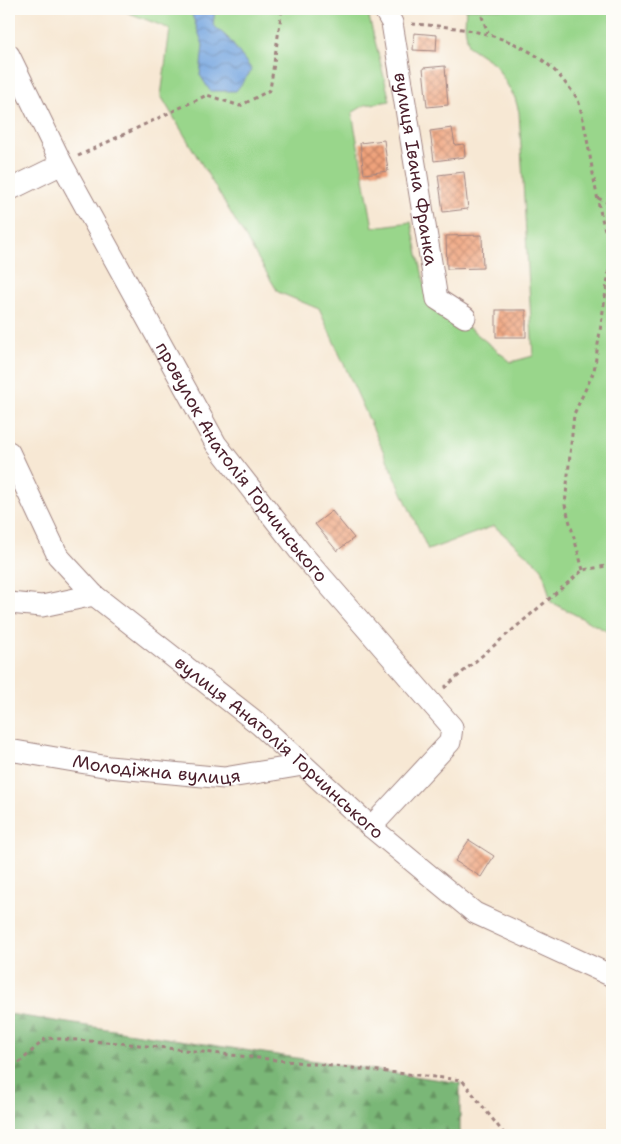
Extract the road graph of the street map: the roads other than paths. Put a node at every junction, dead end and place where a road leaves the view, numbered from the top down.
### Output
1 (388, 16) edge
2 (9, 55) edge
3 (62, 164) junction
4 (9, 190) edge
5 (465, 317) dead end
6 (9, 452) edge
7 (94, 595) junction
8 (9, 603) edge
9 (9, 750) edge
10 (303, 765) junction
11 (371, 827) junction
12 (612, 976) edge

1 - 5 street, вулиця Івана Франка
2 - 3 street, провулок Анатолія Горчинського
3 - 4 street
3 - 11 street, провулок Анатолія Горчинського
6 - 7 street, вулиця Анатолія Горчинського
7 - 8 street
7 - 10 street, вулиця Анатолія Горчинського
9 - 10 street, Молодіжна вулиця
10 - 11 street, вулиця Анатолія Горчинського
11 - 12 street, вулиця Анатолія Горчинського

